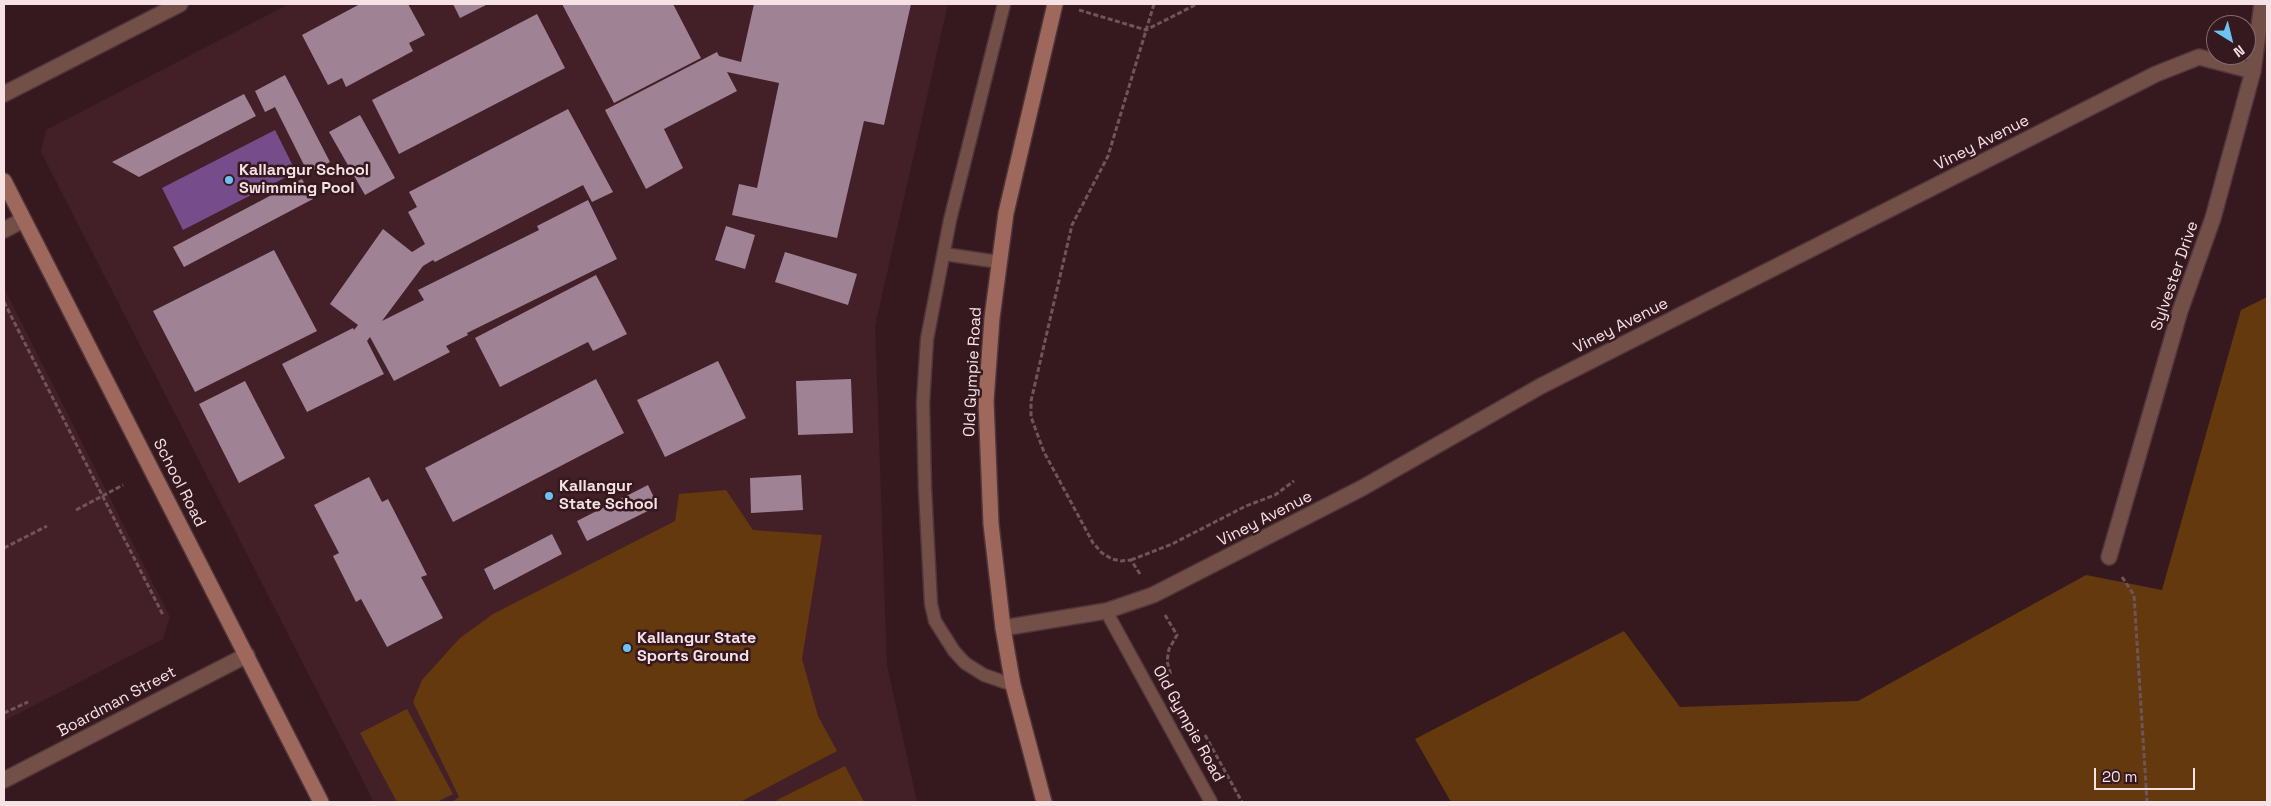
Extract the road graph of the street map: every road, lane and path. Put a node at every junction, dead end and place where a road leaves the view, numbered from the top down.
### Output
1 (180, 4) edge
2 (1004, 4) edge
3 (1055, 4) edge
4 (1154, 4) edge
5 (1197, 4) edge
6 (2262, 4) edge
7 (1076, 9) dead end
8 (1146, 30) junction
9 (2253, 71) junction
10 (4, 94) edge
11 (4, 181) edge
12 (24, 220) junction
13 (4, 230) edge
14 (944, 254) junction
15 (999, 262) junction
16 (4, 302) edge
17 (1294, 481) dead end
18 (123, 486) dead end
19 (103, 496) junction
20 (76, 510) dead end
21 (47, 526) dead end
22 (4, 548) edge
23 (2109, 557) joint
24 (1131, 560) junction
25 (1153, 595) junction
26 (1106, 611) junction
27 (162, 615) dead end
28 (1003, 628) junction
29 (247, 656) junction
30 (1172, 678) dead end
31 (1013, 685) junction
32 (28, 702) dead end
33 (4, 714) edge
34 (1200, 728) dead end
35 (4, 780) edge
36 (321, 802) edge
37 (1044, 802) edge
38 (1211, 802) edge
39 (1242, 802) edge
40 (2147, 802) edge

1 - 10 street
2 - 14 lane
3 - 15 main road, Old Gympie Road
4 - 8 path
5 - 8 path
6 - 9 street, Sylvester Drive
7 - 8 path
8 - 24 path
9 - 23 street, Sylvester Drive
9 - 25 street, Viney Avenue
11 - 12 main road, School Road
12 - 13 street
12 - 29 main road, School Road
14 - 15 lane
14 - 31 lane
15 - 28 main road, Old Gympie Road
16 - 19 path
17 - 24 path
18 - 19 path
19 - 20 path
19 - 27 path
21 - 22 path
23 - 40 path
24 - 25 path
25 - 26 street, Viney Avenue
25 - 30 path
26 - 28 street, Viney Avenue
26 - 38 lane, Old Gympie Road
28 - 31 main road, Old Gympie Road
29 - 35 street, Boardman Street
29 - 36 main road, School Road
31 - 37 main road, Old Gympie Road
32 - 33 path
34 - 39 path

